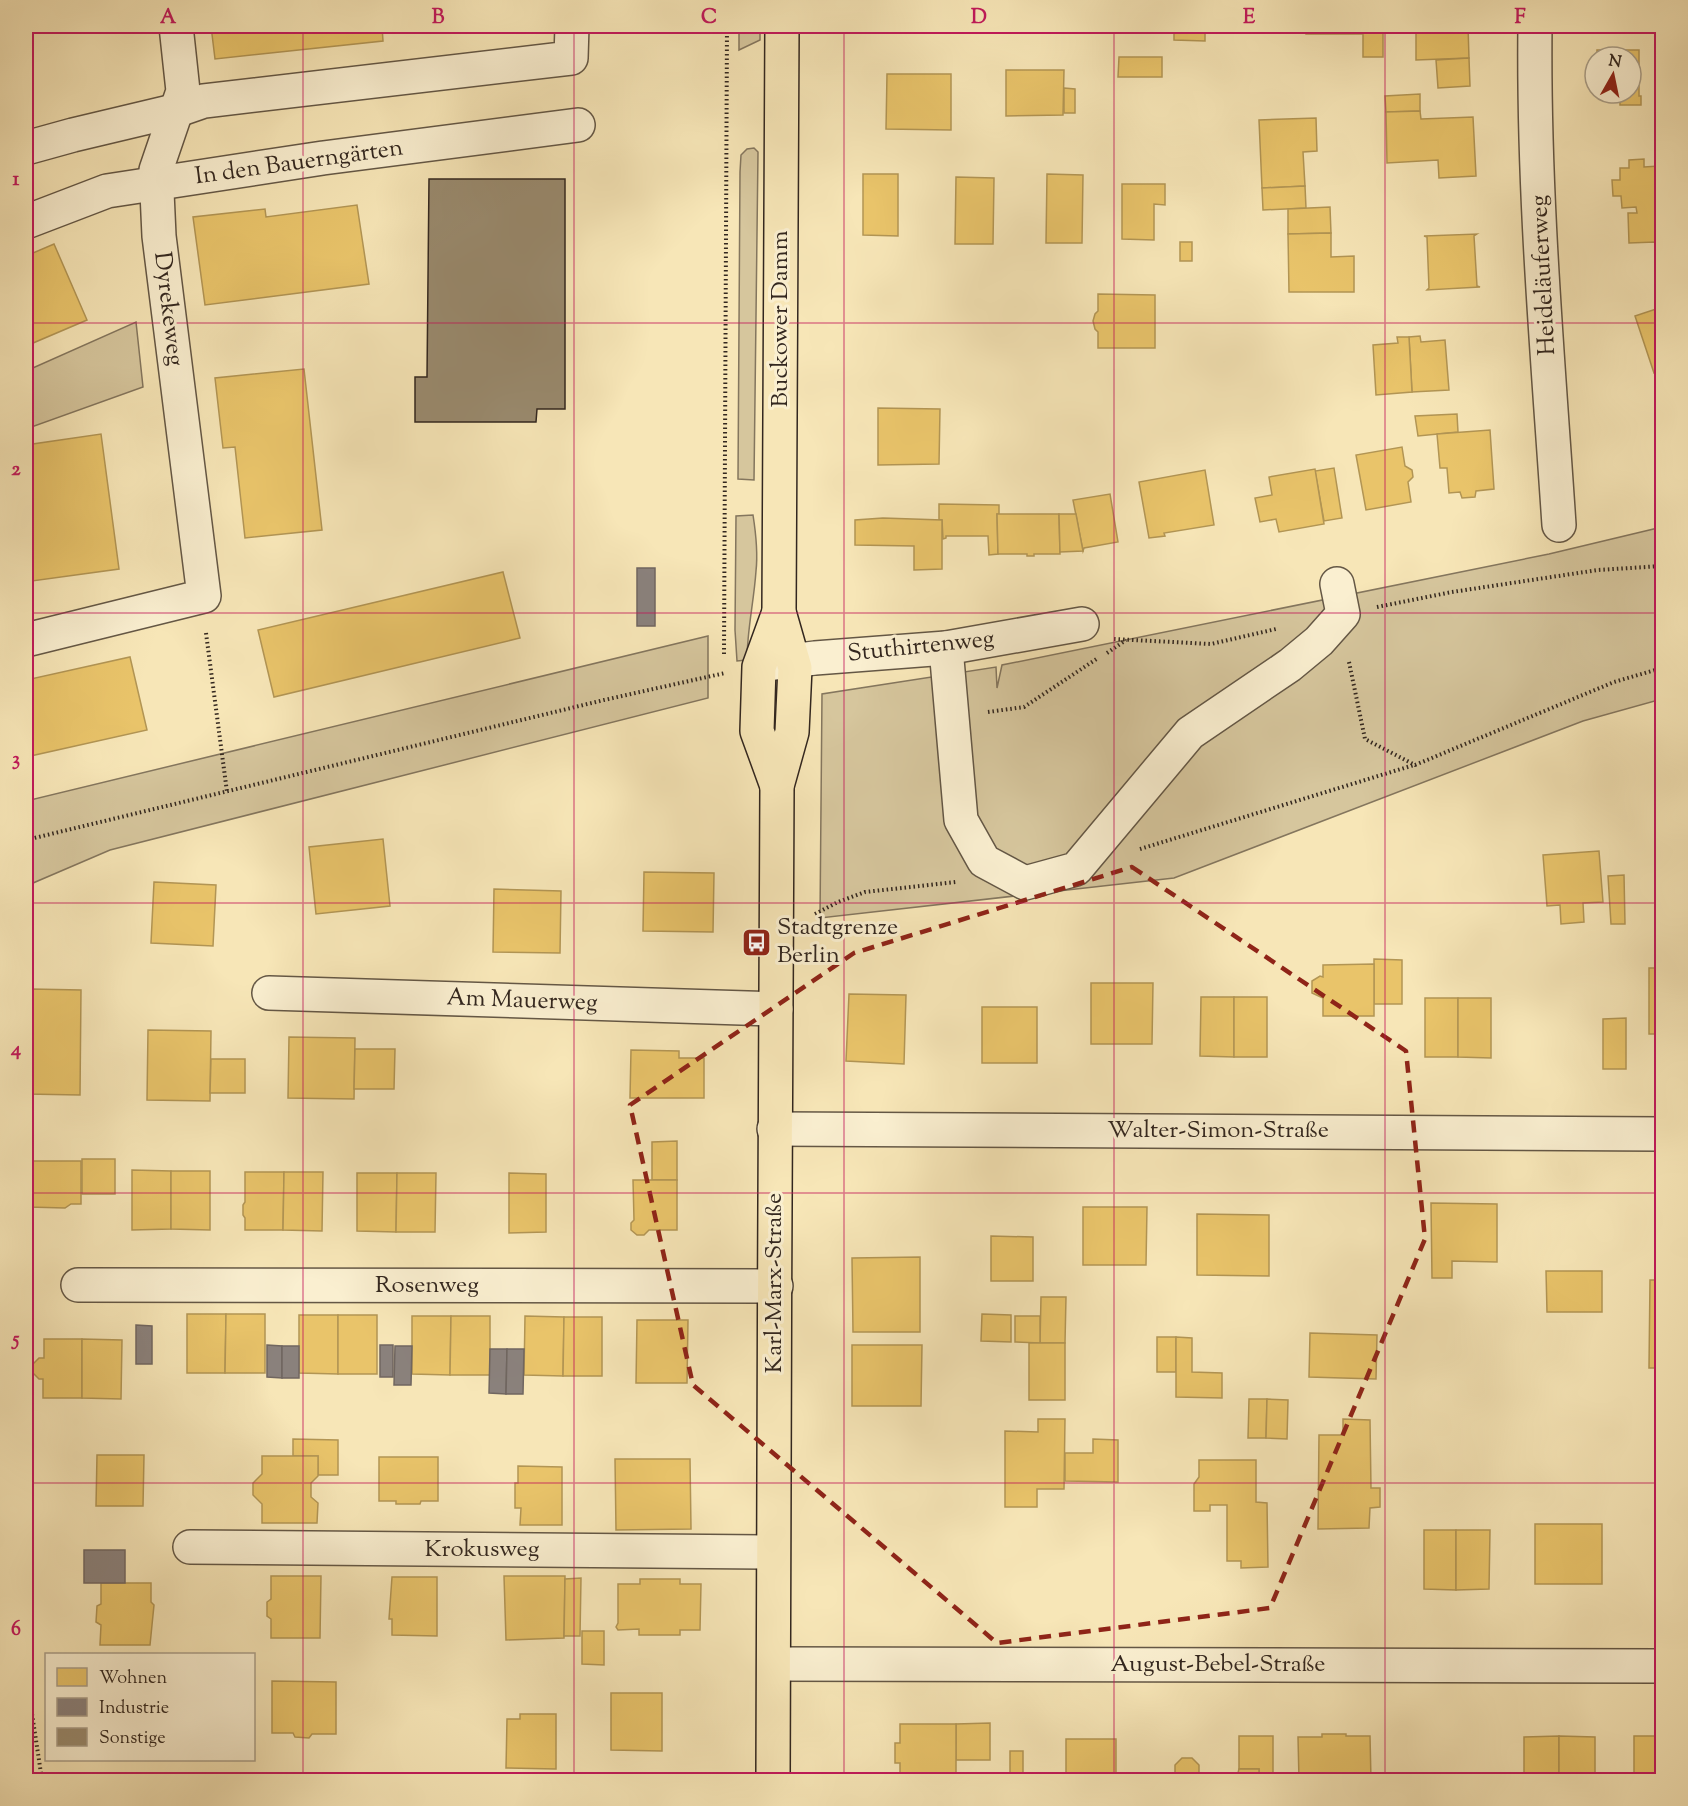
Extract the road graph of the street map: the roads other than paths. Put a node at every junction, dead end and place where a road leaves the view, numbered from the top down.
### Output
1 (176, 26) edge
2 (572, 26) edge
3 (782, 26) edge
4 (1535, 26) edge
5 (178, 110) junction
6 (578, 125) dead end
7 (26, 148) edge
8 (156, 184) junction
9 (26, 222) edge
10 (1559, 525) dead end
11 (1340, 599) road end
12 (779, 612) junction
13 (1082, 624) dead end
14 (26, 640) edge
15 (946, 648) junction
16 (792, 662) junction
17 (760, 665) junction
18 (758, 699) joint
19 (794, 699) joint
20 (777, 786) junction
21 (269, 993) dead end
22 (776, 1009) junction
23 (774, 1129) junction
24 (1662, 1134) edge
25 (78, 1286) dead end
26 (776, 1286) junction
27 (190, 1547) dead end
28 (773, 1552) junction
29 (774, 1664) junction
30 (1662, 1666) edge
31 (773, 1780) edge

1 - 5 street, Dyrekeweg
2 - 5 street
3 - 12 main road, Buckower Damm
4 - 10 street, Heideläuferweg
5 - 7 street
5 - 8 street, Dyrekeweg
6 - 8 street, In den Bauerngärten
8 - 9 street, In den Bauerngärten
8 - 14 street, Dyrekeweg
11 - 15 street
12 - 16 main road, Buckower Damm
12 - 17 main road, Buckower Damm
13 - 15 street, Stuthirtenweg
15 - 16 street, Stuthirtenweg
16 - 17 street, Stuthirtenweg
16 - 19 main road, Buckower Damm
17 - 18 main road, Buckower Damm
18 - 20 main road, Karl-Marx-Straße
19 - 20 main road, Karl-Marx-Straße
20 - 22 main road, Karl-Marx-Straße
21 - 22 street, Am Mauerweg
22 - 23 main road, Karl-Marx-Straße
23 - 24 street, Walter-Simon-Straße
23 - 26 main road, Karl-Marx-Straße
25 - 26 street, Rosenweg
26 - 28 main road, Karl-Marx-Straße
27 - 28 street, Krokusweg
28 - 29 main road, Karl-Marx-Straße
29 - 30 street, August-Bebel-Straße
29 - 31 main road, Karl-Marx-Straße

